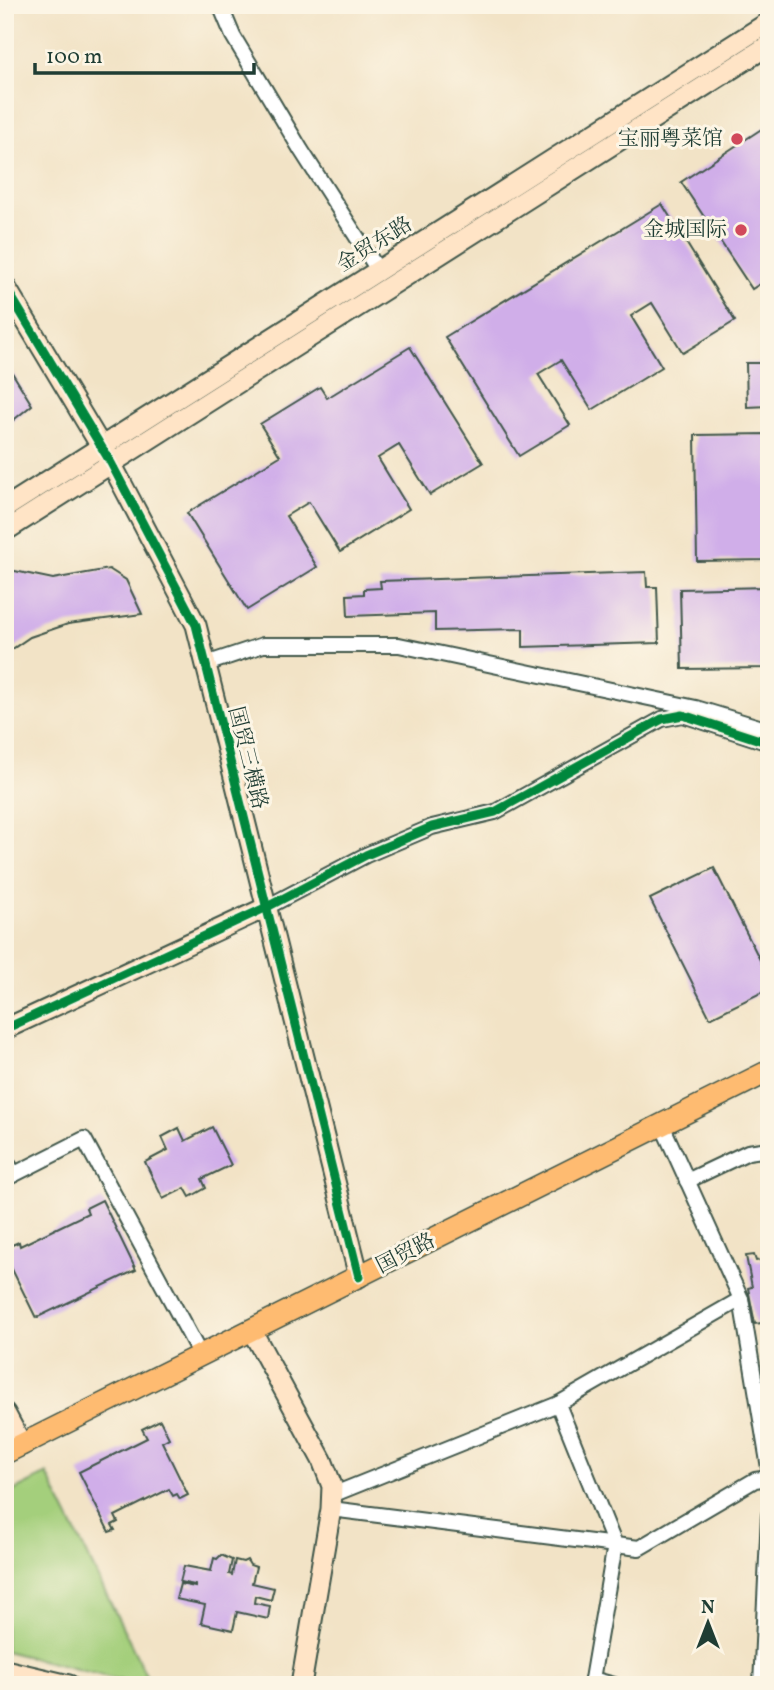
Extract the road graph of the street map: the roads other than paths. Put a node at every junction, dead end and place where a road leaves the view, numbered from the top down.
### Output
1 (220, 5) edge
2 (769, 22) edge
3 (769, 45) edge
4 (378, 270) junction
5 (5, 286) edge
6 (106, 455) junction
7 (5, 508) edge
8 (5, 531) edge
9 (206, 664) junction
10 (769, 730) edge
11 (769, 743) edge
12 (267, 907) junction
13 (5, 1030) edge
14 (769, 1071) edge
15 (662, 1125) junction
16 (769, 1150) edge
17 (5, 1159) edge
18 (10, 1177) edge
19 (687, 1181) junction
20 (359, 1278) junction
21 (741, 1299) junction
22 (252, 1331) junction
23 (201, 1356) junction
24 (558, 1404) junction
25 (5, 1413) edge
26 (14, 1449) edge
27 (769, 1468) edge
28 (769, 1478) edge
29 (332, 1502) junction
30 (769, 1515) edge
31 (615, 1545) junction
32 (5, 1670) edge
33 (591, 1682) edge
34 (69, 1685) edge
35 (301, 1685) edge
36 (614, 1685) edge
37 (761, 1685) edge

1 - 4 street
2 - 4 main road, 金贸东路
3 - 6 main road, 金贸东路
4 - 6 main road, 金贸东路
5 - 6 main road, 国贸三横路
6 - 7 main road, 金贸东路
6 - 8 main road, 金贸东路
6 - 9 main road, 国贸三横路
9 - 10 street
9 - 12 main road, 国贸三横路
11 - 12 street
12 - 13 main road
12 - 20 main road, 国贸三横路
14 - 15 main road, 国贸路
15 - 19 street
15 - 20 main road, 国贸路
16 - 19 street
17 - 18 street
18 - 23 street
19 - 21 street
20 - 22 main road, 国贸路
21 - 24 street
21 - 27 street
22 - 23 main road, 国贸路
22 - 29 main road
23 - 26 main road, 国贸路
24 - 29 street
24 - 31 street
25 - 26 main road
28 - 31 street
29 - 31 street
29 - 35 main road
30 - 37 street
31 - 33 street
32 - 34 main road
33 - 36 street

